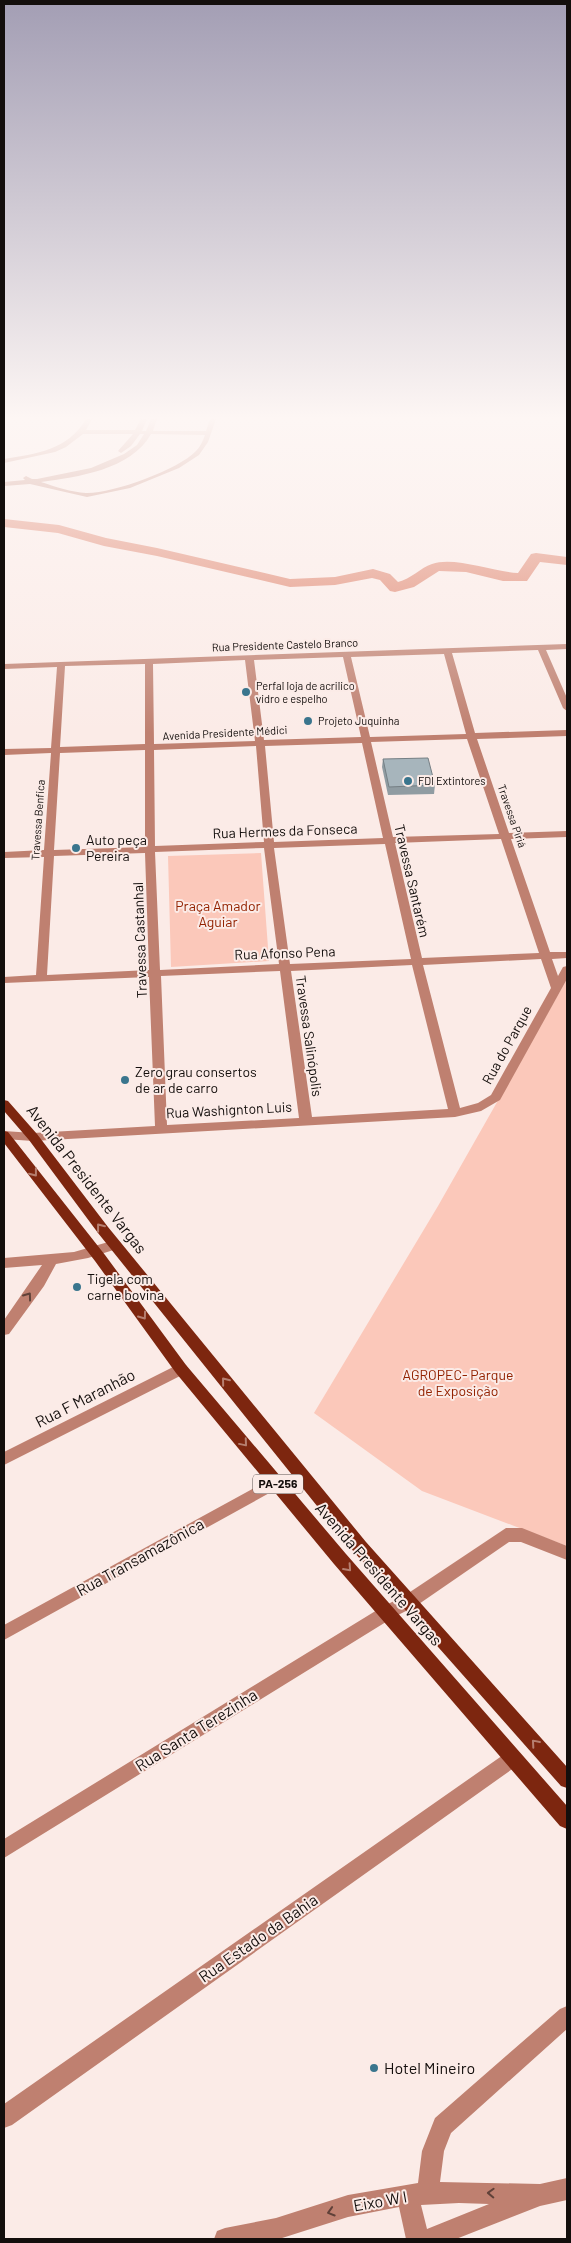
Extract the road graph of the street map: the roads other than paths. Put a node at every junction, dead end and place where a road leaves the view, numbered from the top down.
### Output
1 (567, 647) edge
2 (541, 648) junction
3 (447, 651) junction
4 (346, 654) junction
5 (249, 657) junction
6 (150, 660) junction
7 (61, 664) junction
8 (4, 666) edge
9 (567, 708) edge
10 (567, 733) edge
11 (471, 736) junction
12 (365, 739) junction
13 (260, 742) junction
14 (151, 748) junction
15 (56, 749) junction
16 (4, 752) edge
17 (567, 834) edge
18 (506, 836) junction
19 (389, 841) junction
20 (269, 846) junction
21 (150, 850) junction
22 (48, 854) junction
23 (4, 855) edge
24 (567, 955) edge
25 (545, 956) junction
26 (417, 962) junction
27 (286, 968) junction
28 (567, 969) edge
29 (155, 974) junction
30 (40, 978) junction
31 (4, 980) edge
32 (556, 988) junction
33 (4, 1104) edge
34 (455, 1113) junction
35 (306, 1120) junction
36 (161, 1129) junction
37 (4, 1135) edge
38 (33, 1137) junction
39 (115, 1245) junction
40 (96, 1253) junction
41 (51, 1261) junction
42 (4, 1263) edge
43 (4, 1330) edge
44 (181, 1369) junction
45 (4, 1458) edge
46 (276, 1482) junction
47 (567, 1553) edge
48 (410, 1601) junction
49 (388, 1612) junction
50 (4, 1633) edge
51 (512, 1759) junction
52 (567, 1780) edge
53 (567, 1820) edge
54 (4, 1848) edge
55 (567, 2016) edge
56 (4, 2118) edge
57 (567, 2189) edge
58 (427, 2194) junction
59 (405, 2195) junction
60 (540, 2195) junction
61 (278, 2234) edge
62 (224, 2239) edge
63 (417, 2239) edge
64 (429, 2239) edge

1 - 2 street, Rua Presidente Castelo Branco
2 - 3 street, Rua Presidente Castelo Branco
2 - 9 street
3 - 4 street, Rua Presidente Castelo Branco
3 - 11 street, Travessa Piriá
4 - 5 street, Rua Presidente Castelo Branco
4 - 12 street, Travessa Santarém
5 - 6 street, Rua Presidente Castelo Branco
5 - 13 street, Travessa Salinópolis
6 - 7 street, Rua Presidente Castelo Branco
6 - 14 street, Travessa Castanhal
7 - 8 street, Rua Presidente Castelo Branco
7 - 15 street, Travessa Benfica
10 - 11 street, Avenida Presidente Médici
11 - 12 street, Avenida Presidente Médici
11 - 18 street, Travessa Piriá
12 - 13 street, Avenida Presidente Médici
12 - 19 street, Travessa Santarém
13 - 14 street, Avenida Presidente Médici
13 - 20 street, Travessa Salinópolis
14 - 15 street, Avenida Presidente Médici
14 - 21 street, Travessa Castanhal
15 - 16 street, Avenida Presidente Médici
15 - 22 street, Travessa Benfica
17 - 18 street, Rua Hermes da Fonseca
18 - 19 street, Rua Hermes da Fonseca
18 - 25 street, Travessa Piriá
19 - 20 street, Rua Hermes da Fonseca
19 - 26 street, Travessa Santarém
20 - 21 street, Rua Hermes da Fonseca
20 - 27 street, Travessa Salinópolis
21 - 22 street, Rua Hermes da Fonseca
21 - 29 street, Travessa Castanhal
22 - 23 street, Rua Hermes da Fonseca
22 - 30 street, Travessa Benfica
24 - 25 street, Rua Afonso Pena
25 - 26 street, Rua Afonso Pena
25 - 32 street, Travessa Piriá
26 - 27 street, Rua Afonso Pena
26 - 34 street, Travessa Santarém
27 - 29 street, Rua Afonso Pena
27 - 35 street, Travessa Salinópolis
28 - 32 street, Rua do Parque
29 - 30 street, Rua Afonso Pena
29 - 36 street, Travessa Castanhal
30 - 31 street, Rua Afonso Pena
32 - 34 street, Rua do Parque
33 - 38 main road, Avenida Presidente Vargas / PA-256
34 - 35 street, Rua Washignton Luis
35 - 36 street, Rua Washignton Luis
36 - 38 street, Rua Washignton Luis
37 - 38 street, Rua Washignton Luis
37 -> 40 main road, Avenida Presidente Vargas / PA-256
39 -> 38 main road, Avenida Presidente Vargas / PA-256
39 - 40 street
48 -> 39 main road, Avenida Presidente Vargas / PA-256
40 - 41 street
40 -> 44 main road, Avenida Presidente Vargas / PA-256
41 - 42 street
43 -> 41 street
44 - 45 street, Rua F Maranhão
44 -> 46 main road, Avenida Presidente Vargas / PA-256
46 -> 49 main road, Avenida Presidente Vargas / PA-256
46 - 50 street, Rua Transamazônica
47 - 48 street, Rua Santa Terezinha
48 - 49 street, Rua Santa Terezinha
52 -> 48 main road, Avenida Presidente Vargas / PA-256
49 - 51 main road, Avenida Presidente Vargas / PA-256
49 - 54 street, Rua Santa Terezinha
51 - 53 main road, Avenida Presidente Vargas / PA-256
51 - 56 street, Rua Estado da Bahia
55 - 58 street
57 - 60 street, Eixo W l
58 - 59 street, Eixo W l
60 -> 58 street, Eixo W l
59 -> 61 street, Eixo W l
59 - 63 street
60 - 64 street, Eixo W l
61 - 62 street, Eixo W l

